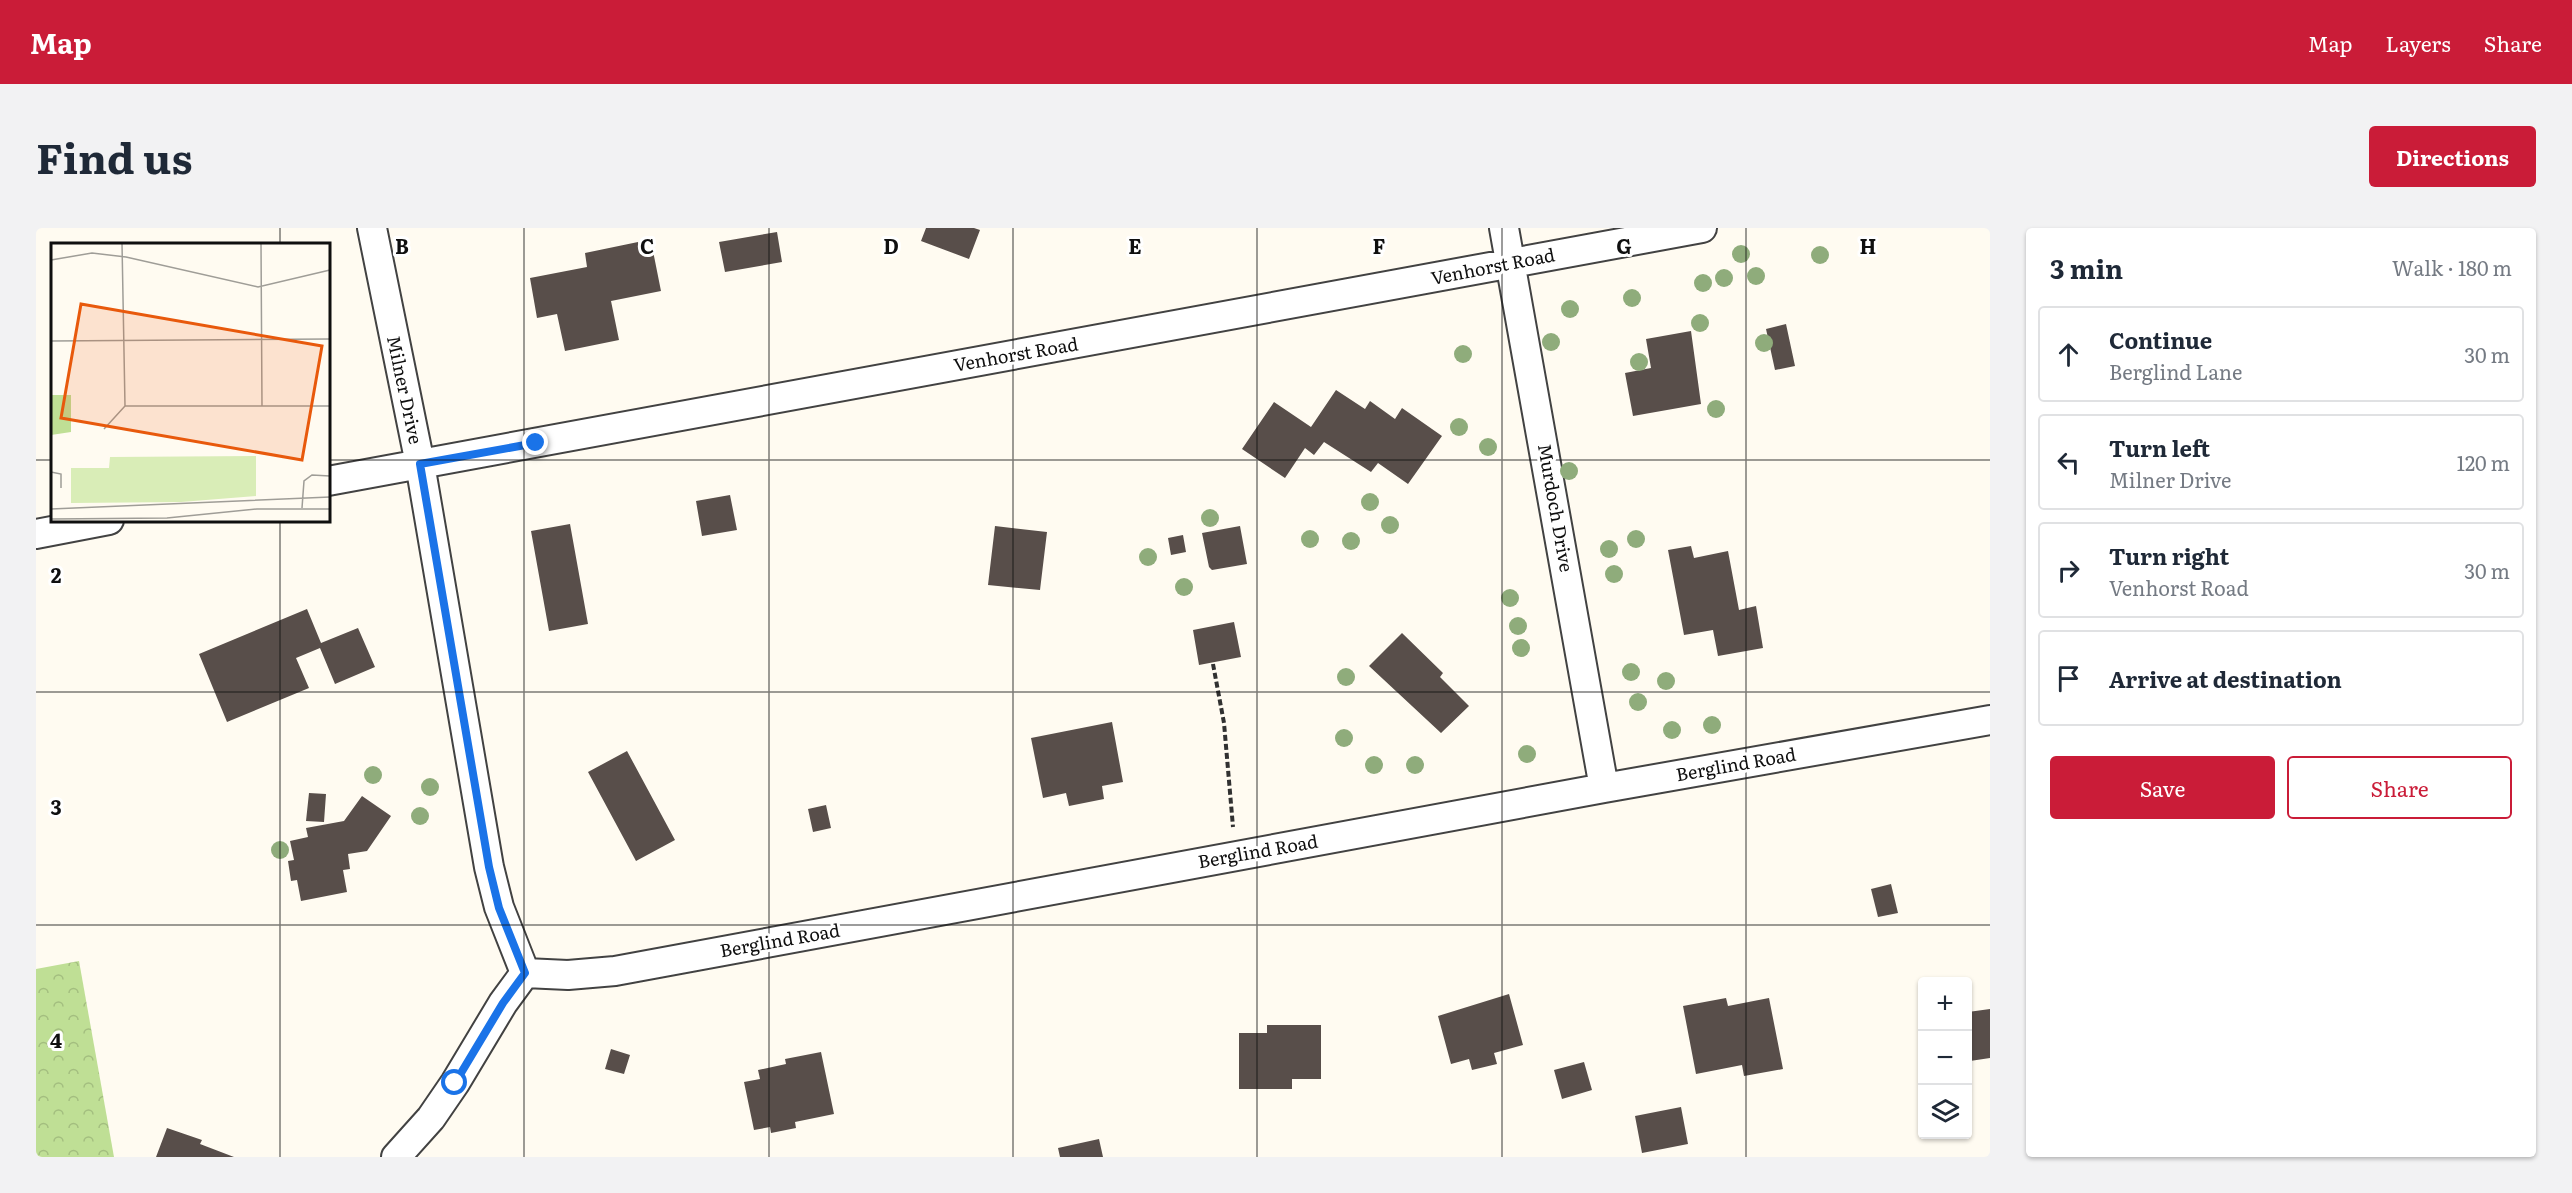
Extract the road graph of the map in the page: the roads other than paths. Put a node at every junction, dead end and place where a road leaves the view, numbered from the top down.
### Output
1 (372, 228) edge
2 (1504, 228) edge
3 (1702, 228) edge
4 (1511, 264) junction
5 (420, 464) junction
6 (330, 481) edge
7 (99, 522) edge
8 (36, 534) edge
9 (1990, 720) edge
10 (1604, 788) junction
11 (525, 973) junction
12 (396, 1157) edge

1 - 5 street, Milner Drive
2 - 4 street, Murdoch Drive
3 - 4 street, Venhorst Road
4 - 5 street, Venhorst Road
4 - 10 street, Murdoch Drive
5 - 6 street, Venhorst Road
5 - 11 street, Milner Drive
7 - 8 street
9 - 10 street, Berglind Road
10 - 11 street, Berglind Road
11 - 12 street

